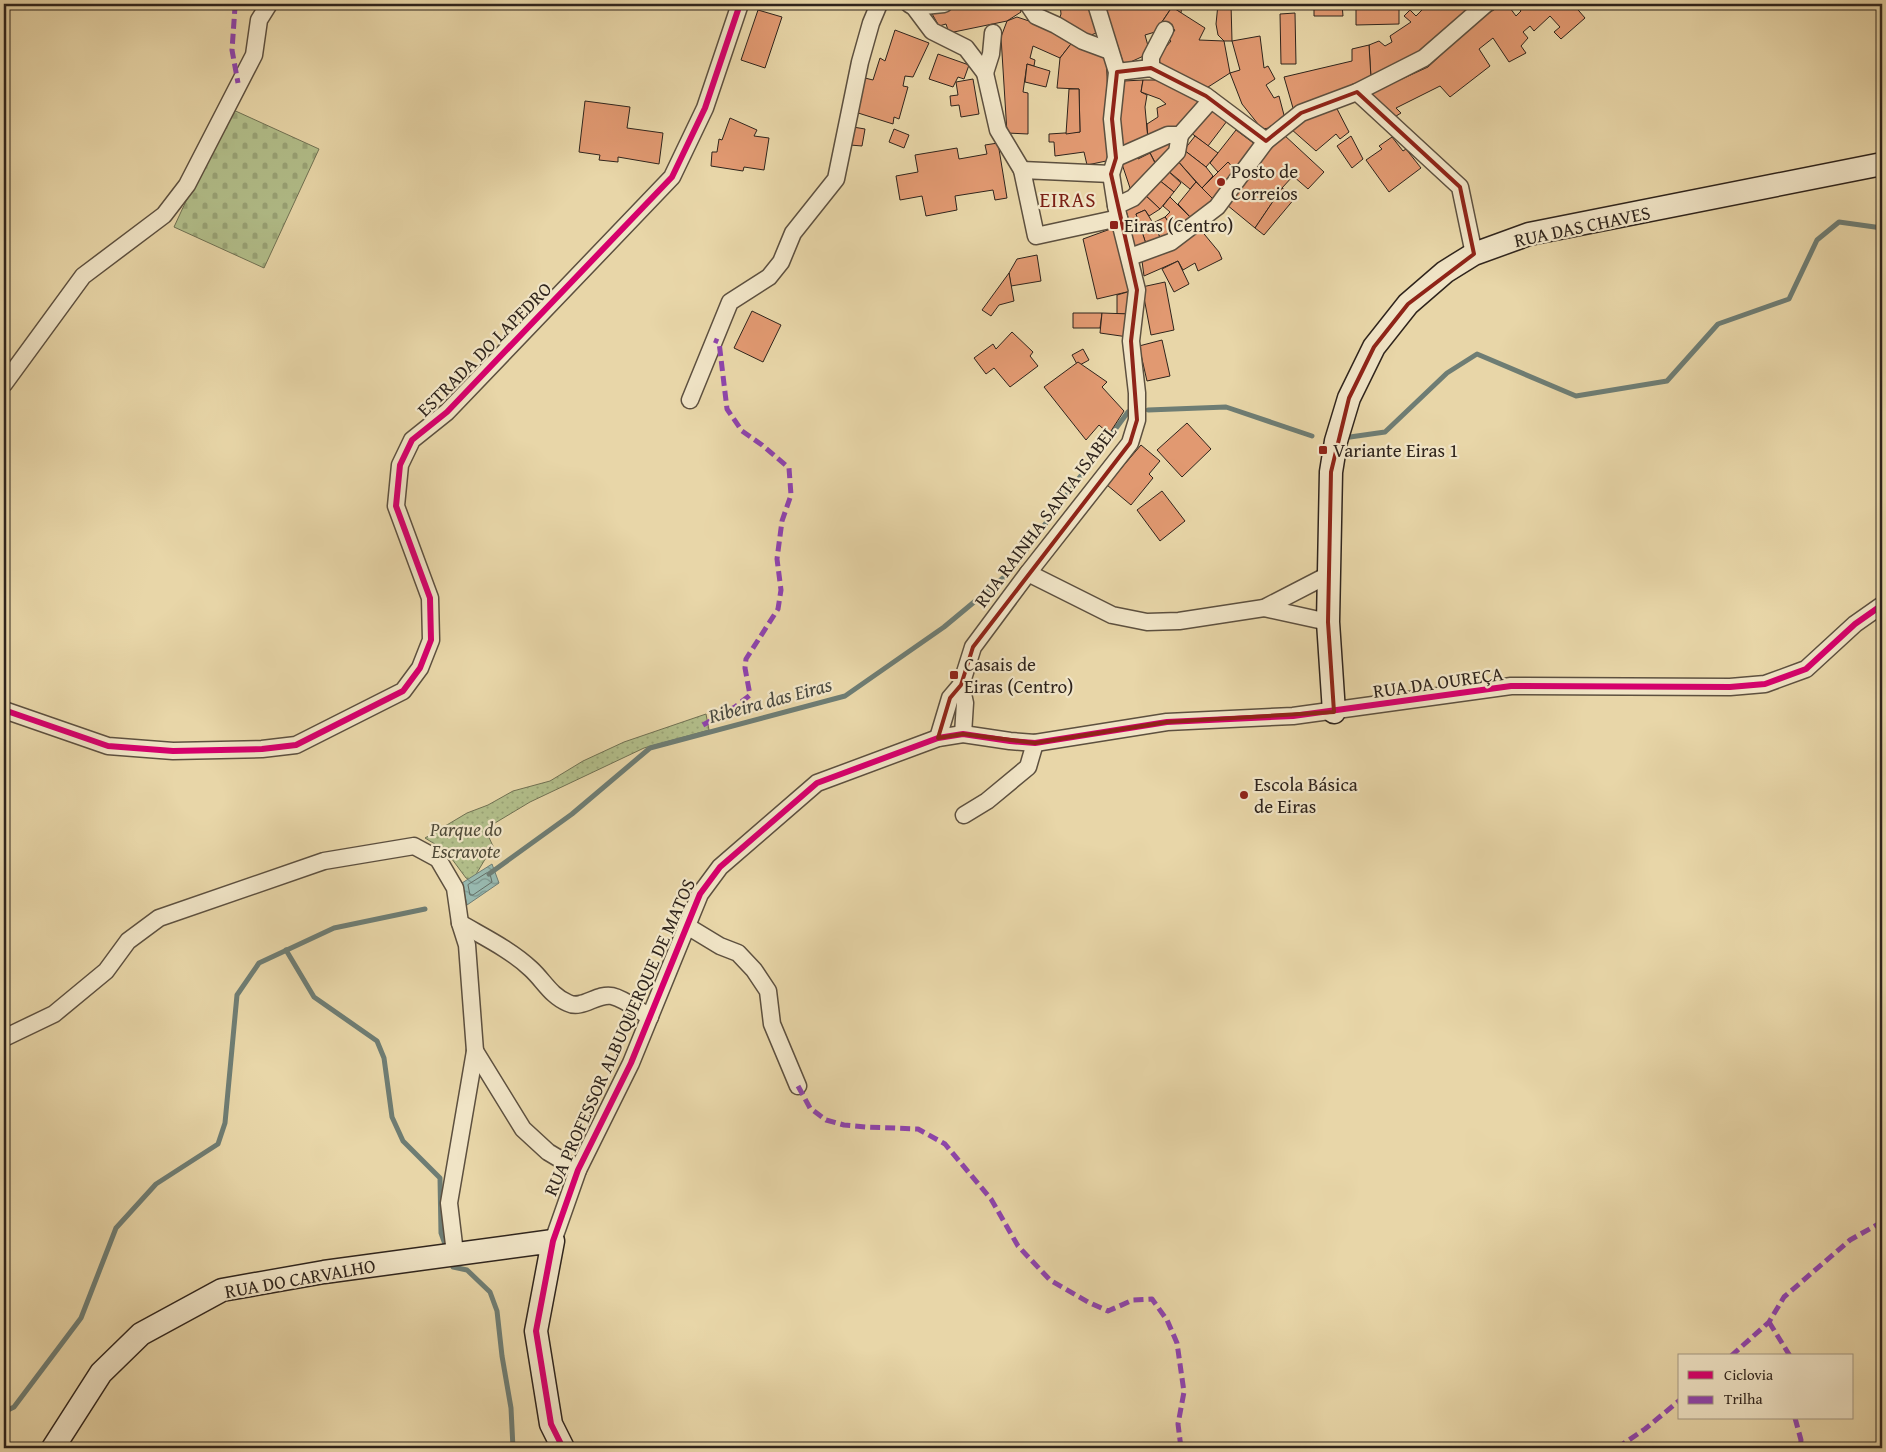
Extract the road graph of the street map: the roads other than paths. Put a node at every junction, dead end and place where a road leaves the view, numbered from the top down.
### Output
1 (269, 4) edge
2 (740, 4) edge
3 (879, 4) edge
4 (944, 4) edge
5 (1028, 4) edge
6 (1096, 4) edge
7 (1486, 4) edge
8 (912, 5) edge
9 (1165, 30) dead end
10 (993, 33) dead end
11 (1110, 51) junction
12 (1151, 68) junction
13 (1117, 72) junction
14 (985, 73) junction
15 (1356, 92) junction
16 (1211, 100) junction
17 (1180, 135) junction
18 (1266, 141) junction
19 (1116, 158) junction
20 (1882, 164) edge
21 (1022, 170) junction
22 (1111, 174) junction
23 (1118, 212) junction
24 (1474, 254) junction
25 (1130, 257) junction
26 (4, 384) edge
27 (690, 400) dead end
28 (1028, 573) junction
29 (1328, 575) junction
30 (1882, 605) edge
31 (1264, 608) junction
32 (1328, 622) junction
33 (961, 685) junction
34 (4, 710) edge
35 (1334, 712) junction
36 (962, 734) junction
37 (938, 738) junction
38 (1035, 743) junction
39 (964, 816) dead end
40 (460, 923) junction
41 (687, 926) junction
42 (650, 1017) junction
43 (4, 1038) edge
44 (475, 1051) junction
45 (798, 1086) dead end
46 (578, 1170) junction
47 (553, 1241) junction
48 (455, 1253) junction
49 (53, 1448) edge
50 (563, 1448) edge

1 - 26 street
2 - 34 street, ESTRADA DO LAPEDRO
3 - 27 street
4 - 8 street
5 - 11 street
6 - 11 street
7 - 15 street
8 - 14 street
9 - 12 street
10 - 14 street
11 - 13 street
12 - 13 street
12 - 16 street
13 - 19 street
14 - 21 street
15 - 18 street
15 - 24 street
16 - 17 street
16 - 18 street
17 - 19 street
17 - 23 street
18 - 25 street
19 - 22 street
20 - 24 street, RUA DAS CHAVES
21 - 22 street
21 - 23 street
22 - 23 street, RUA RAINHA SANTA ISABEL
23 - 25 street, RUA RAINHA SANTA ISABEL
24 - 29 street, RUA DAS CHAVES
25 - 28 street, RUA RAINHA SANTA ISABEL
28 - 31 street
28 - 33 street, RUA RAINHA SANTA ISABEL
29 - 31 street
29 - 32 street, RUA DAS CHAVES
30 - 35 street, RUA DA OUREÇA
31 - 32 street
32 - 35 street, RUA DAS CHAVES
33 - 36 street
33 - 37 street
35 - 38 street, RUA DA OUREÇA
36 - 37 street, RUA PROFESSOR ALBUQUERQUE DE MATOS
36 - 38 street, RUA DA OUREÇA
37 - 41 street, RUA PROFESSOR ALBUQUERQUE DE MATOS
38 - 39 street
40 - 42 street
40 - 43 street
40 - 44 street
41 - 42 street, RUA PROFESSOR ALBUQUERQUE DE MATOS
41 - 45 street
42 - 46 street, RUA PROFESSOR ALBUQUERQUE DE MATOS
44 - 46 street
44 - 48 street
46 - 47 street, RUA PROFESSOR ALBUQUERQUE DE MATOS
47 - 48 street, RUA DO CARVALHO
47 - 50 street
48 - 49 street, RUA DO CARVALHO

